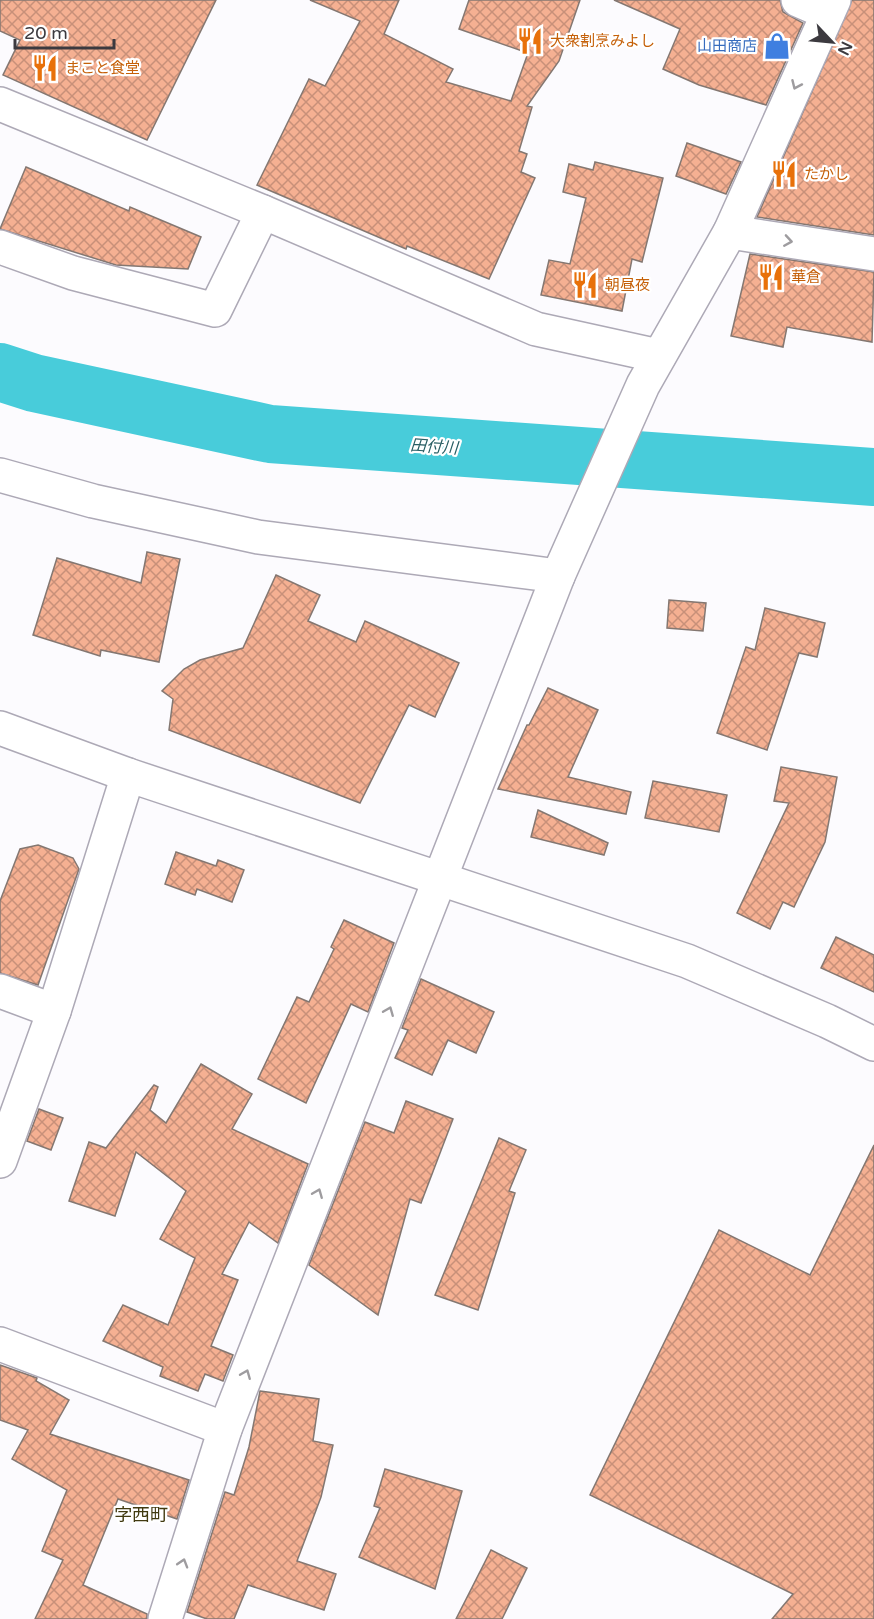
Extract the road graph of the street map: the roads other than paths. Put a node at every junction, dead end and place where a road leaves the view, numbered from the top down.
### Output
1 (798, 0) edge
2 (831, 6) edge
3 (0, 104) edge
4 (263, 212) junction
5 (730, 232) junction
6 (0, 247) edge
7 (874, 254) edge
8 (659, 356) junction
9 (0, 475) edge
10 (558, 576) junction
11 (0, 729) edge
12 (128, 775) junction
13 (442, 879) junction
14 (0, 991) edge
15 (54, 1011) junction
16 (874, 1044) edge
17 (0, 1161) edge
18 (0, 1344) edge
19 (225, 1429) junction
20 (165, 1619) edge

1 - 2 street
2 -> 5 street
3 - 4 street
4 - 6 street
4 - 8 street
5 -> 7 street
5 - 8 street
8 - 10 street
9 - 10 street
10 - 13 street
11 - 12 street
12 - 13 street
12 - 15 street
13 - 16 street
19 -> 13 street
14 - 15 street
15 - 17 street
18 - 19 street
20 -> 19 street

